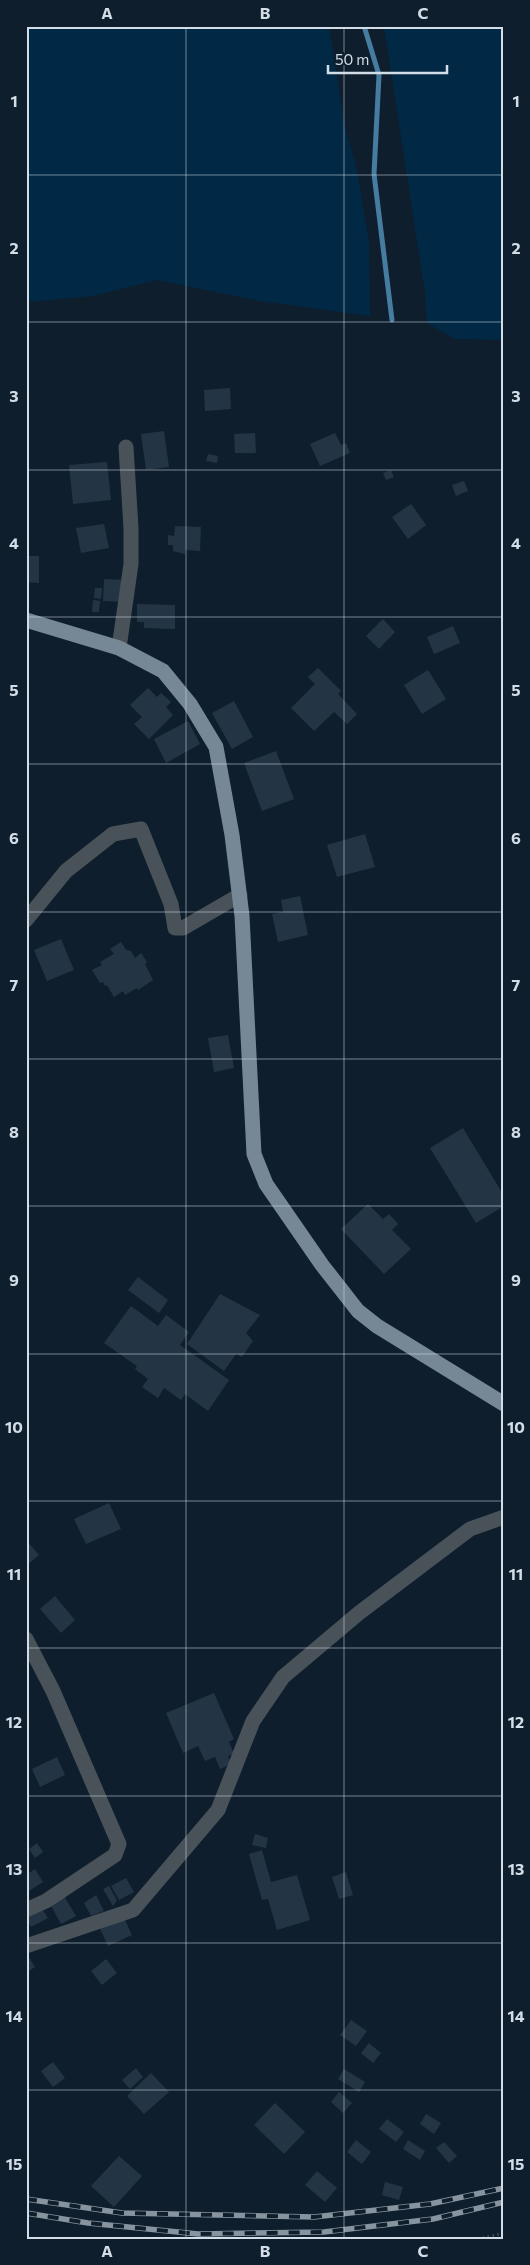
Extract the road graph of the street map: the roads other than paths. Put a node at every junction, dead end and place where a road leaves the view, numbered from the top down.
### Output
1 (126, 447) dead end
2 (26, 620) edge
3 (119, 648) junction
4 (240, 896) junction
5 (26, 920) edge
6 (504, 1404) edge
7 (504, 1517) edge
8 (26, 1639) edge
9 (26, 1910) edge
10 (26, 1946) edge

1 - 3 street
2 - 3 main road
3 - 4 main road
4 - 5 street
4 - 6 main road
7 - 10 street
8 - 9 street

